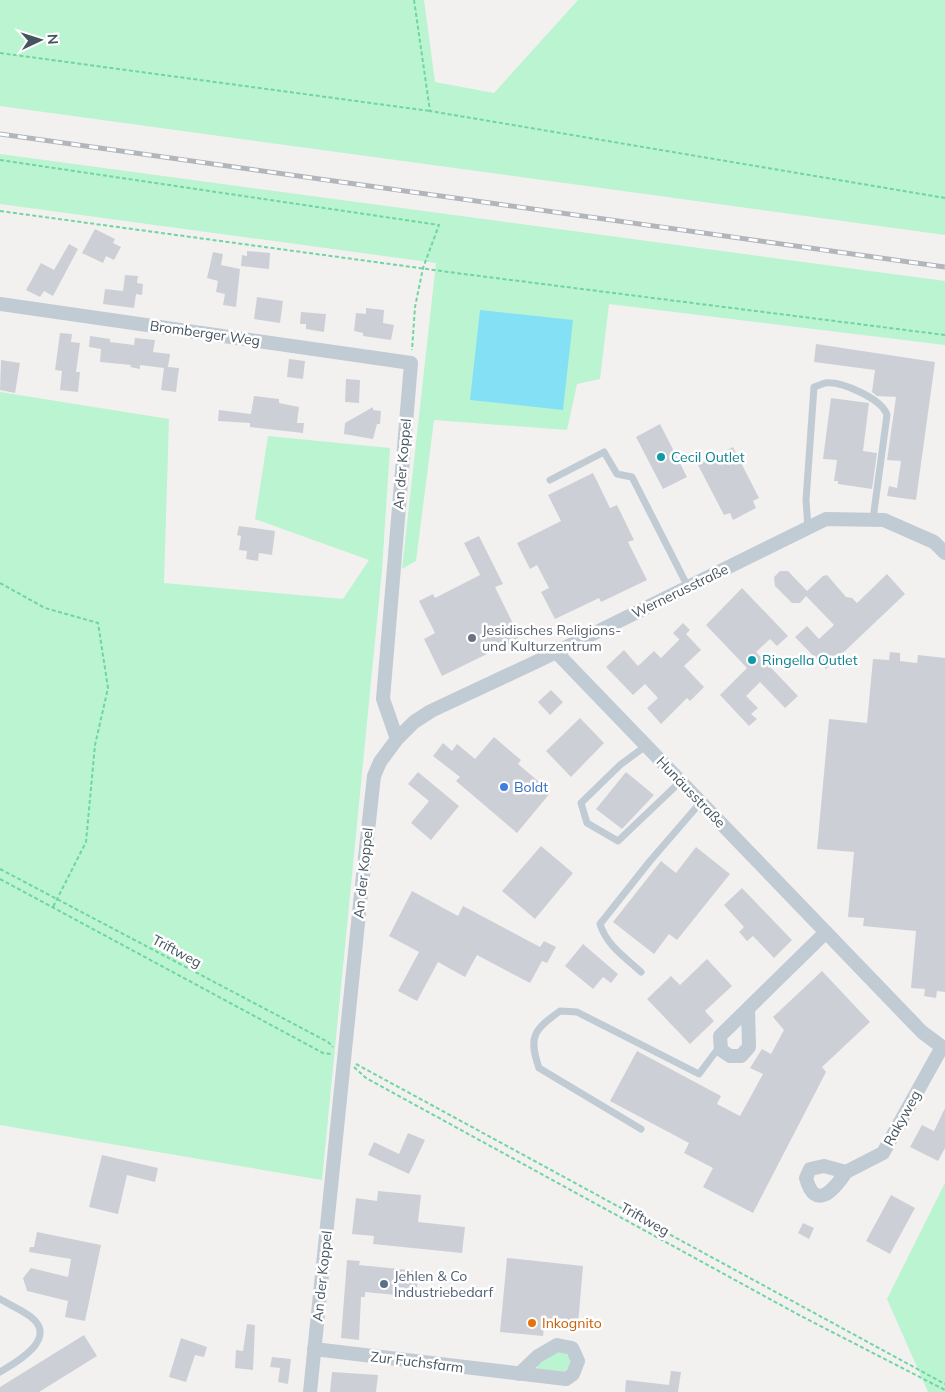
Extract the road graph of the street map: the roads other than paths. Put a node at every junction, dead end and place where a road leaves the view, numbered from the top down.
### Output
1 (0, 304) edge
2 (411, 363) joint
3 (550, 480) dead end
4 (872, 520) junction
5 (808, 528) junction
6 (945, 553) edge
7 (688, 587) junction
8 (556, 652) junction
9 (398, 739) junction
10 (647, 745) junction
11 (681, 781) junction
12 (701, 802) junction
13 (826, 932) junction
14 (641, 972) dead end
15 (748, 1009) junction
16 (720, 1046) junction
17 (943, 1048) edge
18 (641, 1129) dead end
19 (846, 1172) dead end
20 (0, 1299) edge
21 (314, 1349) junction
22 (0, 1372) edge
23 (519, 1374) dead end
24 (310, 1392) edge

1 - 2 street, Bromberger Weg
2 - 9 street, An der Koppel
3 - 7 lane
4 - 5 street, Wernerusstraße
4 - 5 lane
4 - 6 street, Wernerusstraße
5 - 7 street, Wernerusstraße
7 - 8 street, Wernerusstraße
8 - 9 street, Wernerusstraße
8 - 10 street, Hunäusstraße
9 - 21 street, An der Koppel
10 - 11 street, Hunäusstraße
10 - 11 lane
11 - 12 street, Hunäusstraße
12 - 13 street, Hunäusstraße
12 - 14 lane
13 - 15 street
13 - 17 street, Hunäusstraße
15 - 16 street
15 - 16 street
16 - 18 lane
17 - 19 street, Rakyweg
20 - 22 lane
21 - 23 street, Zur Fuchsfarm
21 - 24 street, An der Koppel

